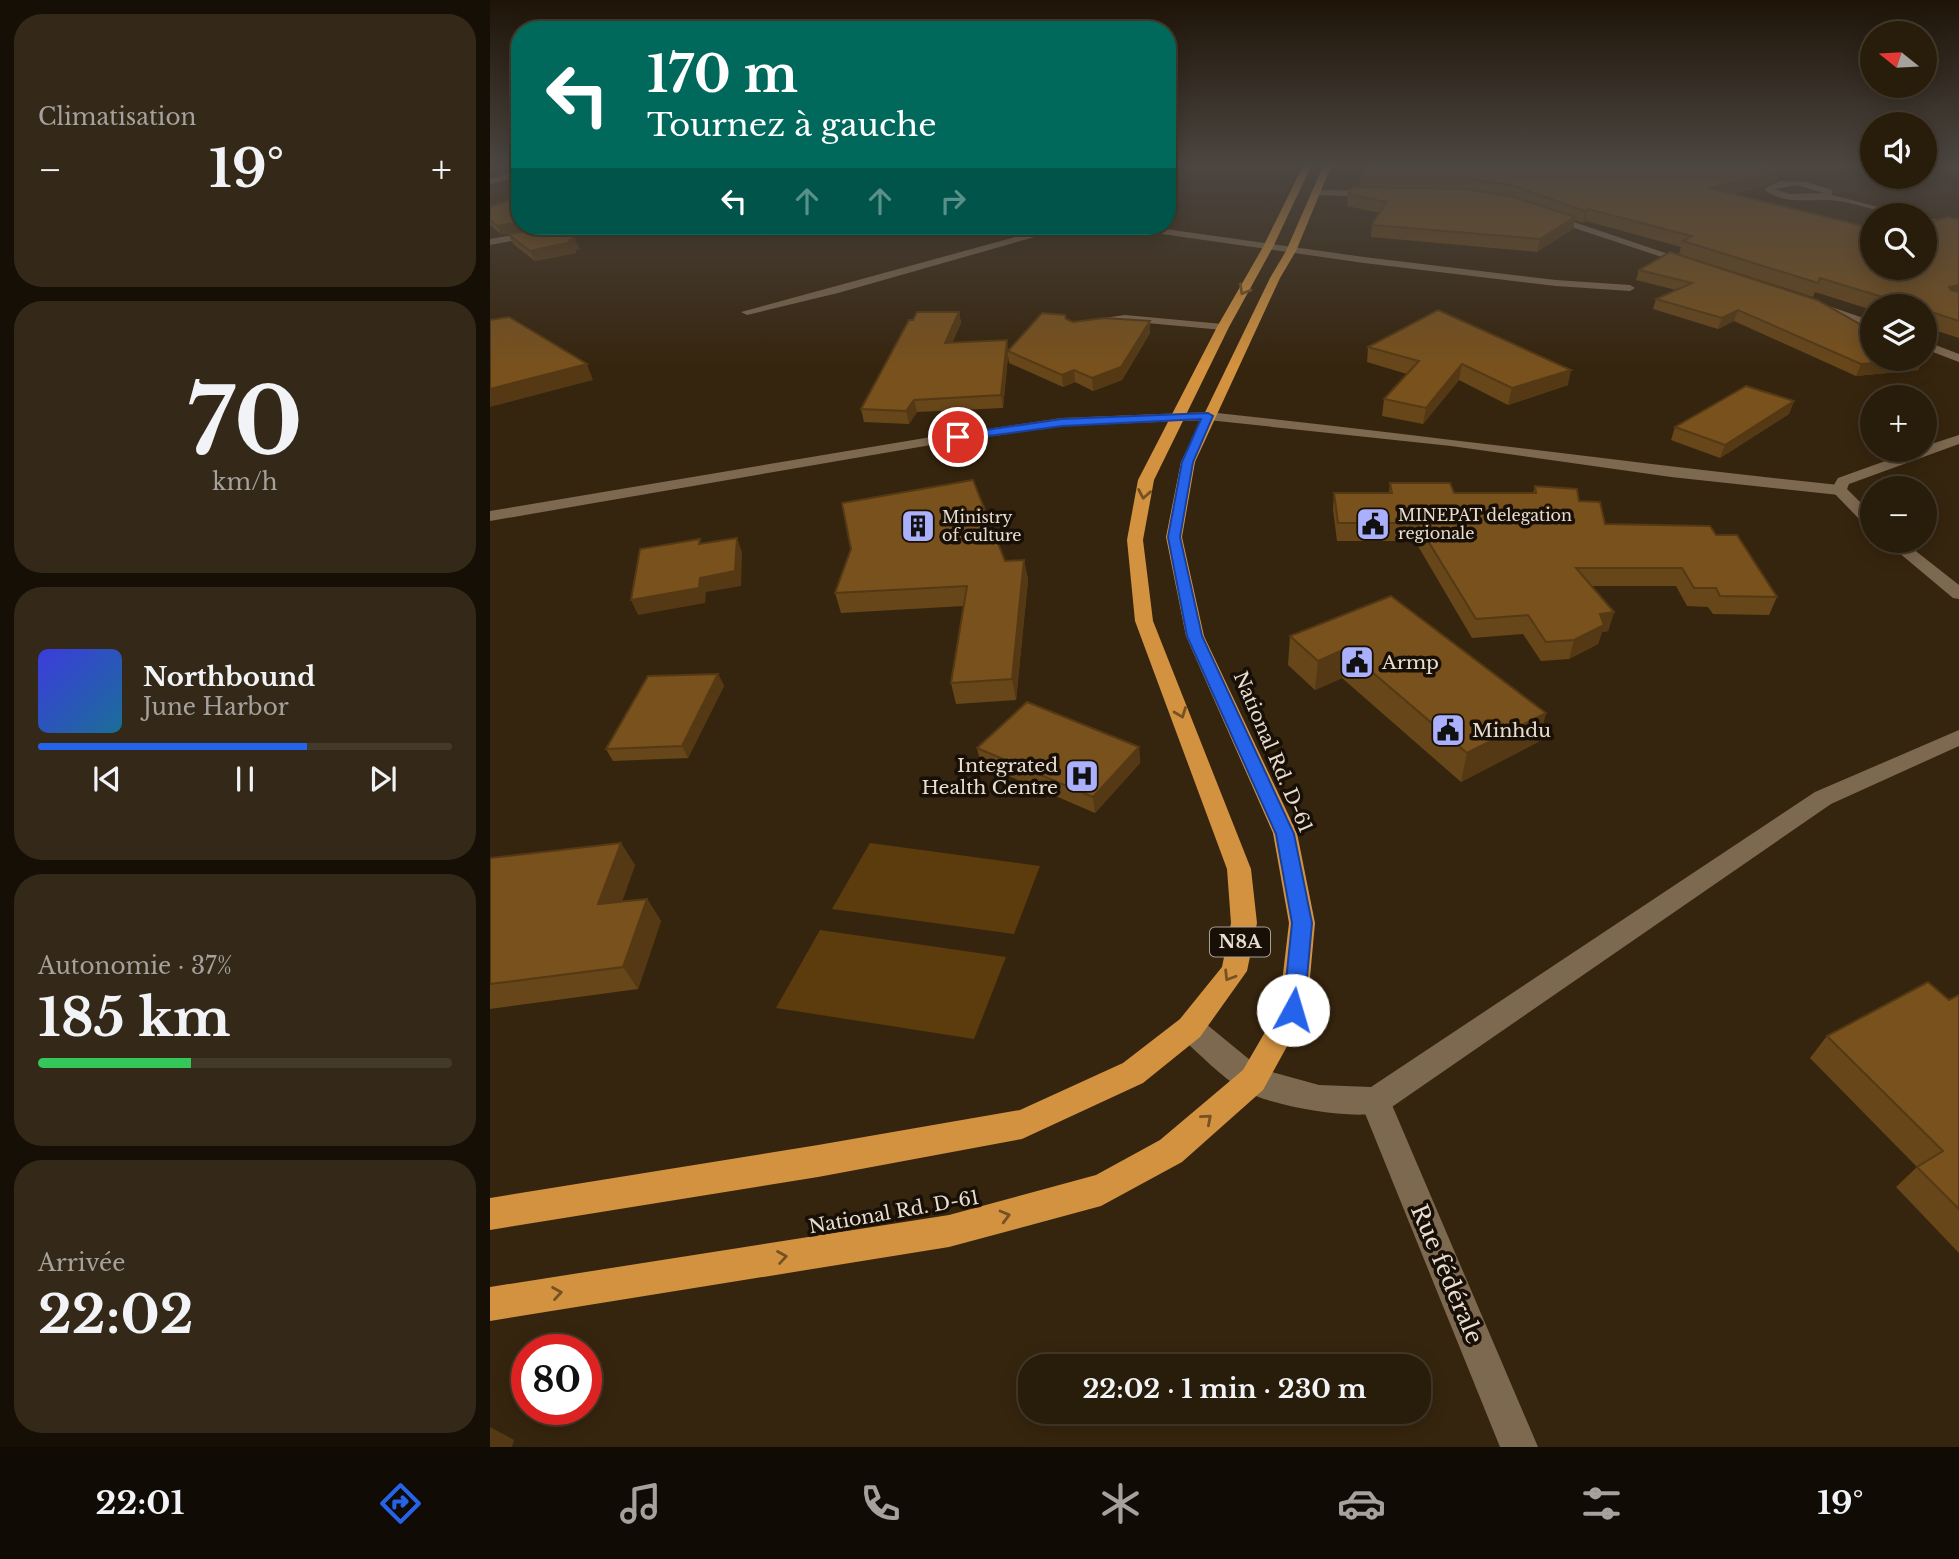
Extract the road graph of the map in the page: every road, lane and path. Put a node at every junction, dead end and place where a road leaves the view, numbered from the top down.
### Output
1 (1286, 232) edge
2 (1292, 232) edge
3 (1594, 232) edge
4 (1176, 233) edge
5 (531, 235) edge
6 (1030, 235) edge
7 (490, 242) edge
8 (1280, 249) junction
9 (1704, 268) edge
10 (1630, 288) dead end
11 (1802, 299) edge
12 (747, 312) dead end
13 (1860, 321) edge
14 (1223, 327) junction
15 (1074, 328) edge
16 (1937, 350) edge
17 (1959, 358) edge
18 (1208, 416) junction
19 (1177, 417) junction
20 (1959, 439) edge
21 (1839, 490) junction
22 (1860, 513) edge
23 (490, 516) edge
24 (1908, 553) edge
25 (1959, 594) edge
26 (1959, 737) edge
27 (1190, 1028) junction
28 (1253, 1080) junction
29 (1375, 1101) junction
30 (490, 1214) edge
31 (490, 1304) edge
32 (1519, 1447) edge

1 - 8 highway, National Rd. D-61 / N8A
2 - 8 highway, National Rd. D-61 / N8A
3 - 9 street
4 - 8 street
5 - 7 street
6 - 12 street
8 - 10 street
8 -> 14 highway, National Rd. D-61 / N8A
8 - 18 highway, National Rd. D-61 / N8A
11 - 13 street
14 - 15 street
14 - 19 highway, National Rd. D-61 / N8A
16 - 17 street
18 - 19 street
18 - 21 street
18 - 28 highway, National Rd. D-61 / N8A
19 - 23 street
19 -> 27 highway, National Rd. D-61 / N8A
20 - 21 street
21 - 22 street
24 - 25 street
26 - 29 street
27 - 28 street
27 - 30 highway, National Rd. D-61 / N8A
28 - 29 street
31 -> 28 highway, National Rd. D-61 / N8A
29 - 32 street, Rue fédérale

